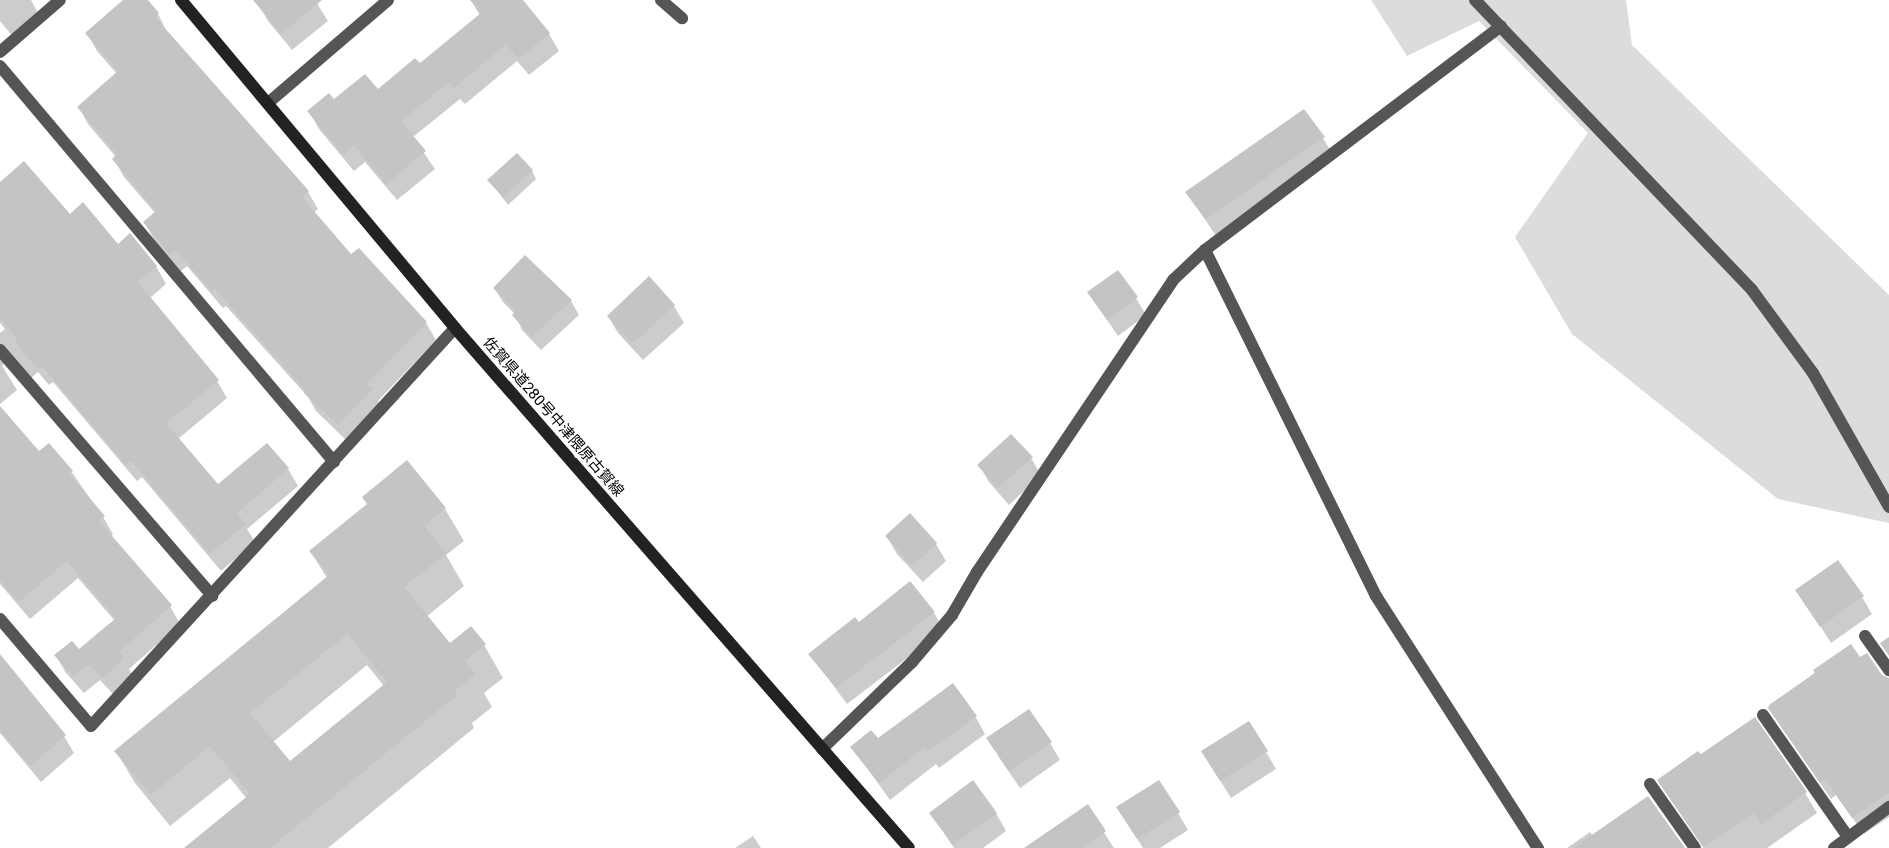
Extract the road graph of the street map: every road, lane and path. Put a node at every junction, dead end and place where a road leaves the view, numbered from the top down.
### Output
1 (60, 0) edge
2 (181, 0) edge
3 (388, 0) edge
4 (661, 0) edge
5 (1475, 0) edge
6 (682, 18) dead end
7 (1500, 26) junction
8 (0, 52) edge
9 (0, 66) edge
10 (268, 103) junction
11 (1205, 250) junction
12 (455, 328) junction
13 (0, 350) edge
14 (334, 462) junction
15 (1889, 507) edge
16 (212, 596) junction
17 (0, 619) edge
18 (1865, 636) dead end
19 (1889, 670) edge
20 (1763, 716) dead end
21 (822, 749) junction
22 (1650, 784) dead end
23 (1889, 807) edge
24 (1848, 837) junction
25 (909, 848) edge
26 (1538, 848) edge
27 (1695, 848) edge
28 (1834, 848) edge

1 - 8 street
2 - 10 main road, 佐賀県道280号中津隈原古賀線
3 - 10 street
4 - 6 street
5 - 7 street
7 - 11 street
7 - 15 street
9 - 14 street
10 - 12 main road, 佐賀県道280号中津隈原古賀線
11 - 21 street
11 - 26 street
12 - 14 street
12 - 21 main road, 佐賀県道280号中津隈原古賀線
13 - 16 street
14 - 16 street
16 - 17 street
18 - 19 street
20 - 24 street
21 - 25 main road, 佐賀県道280号中津隈原古賀線
22 - 27 street
23 - 24 street
24 - 28 street

